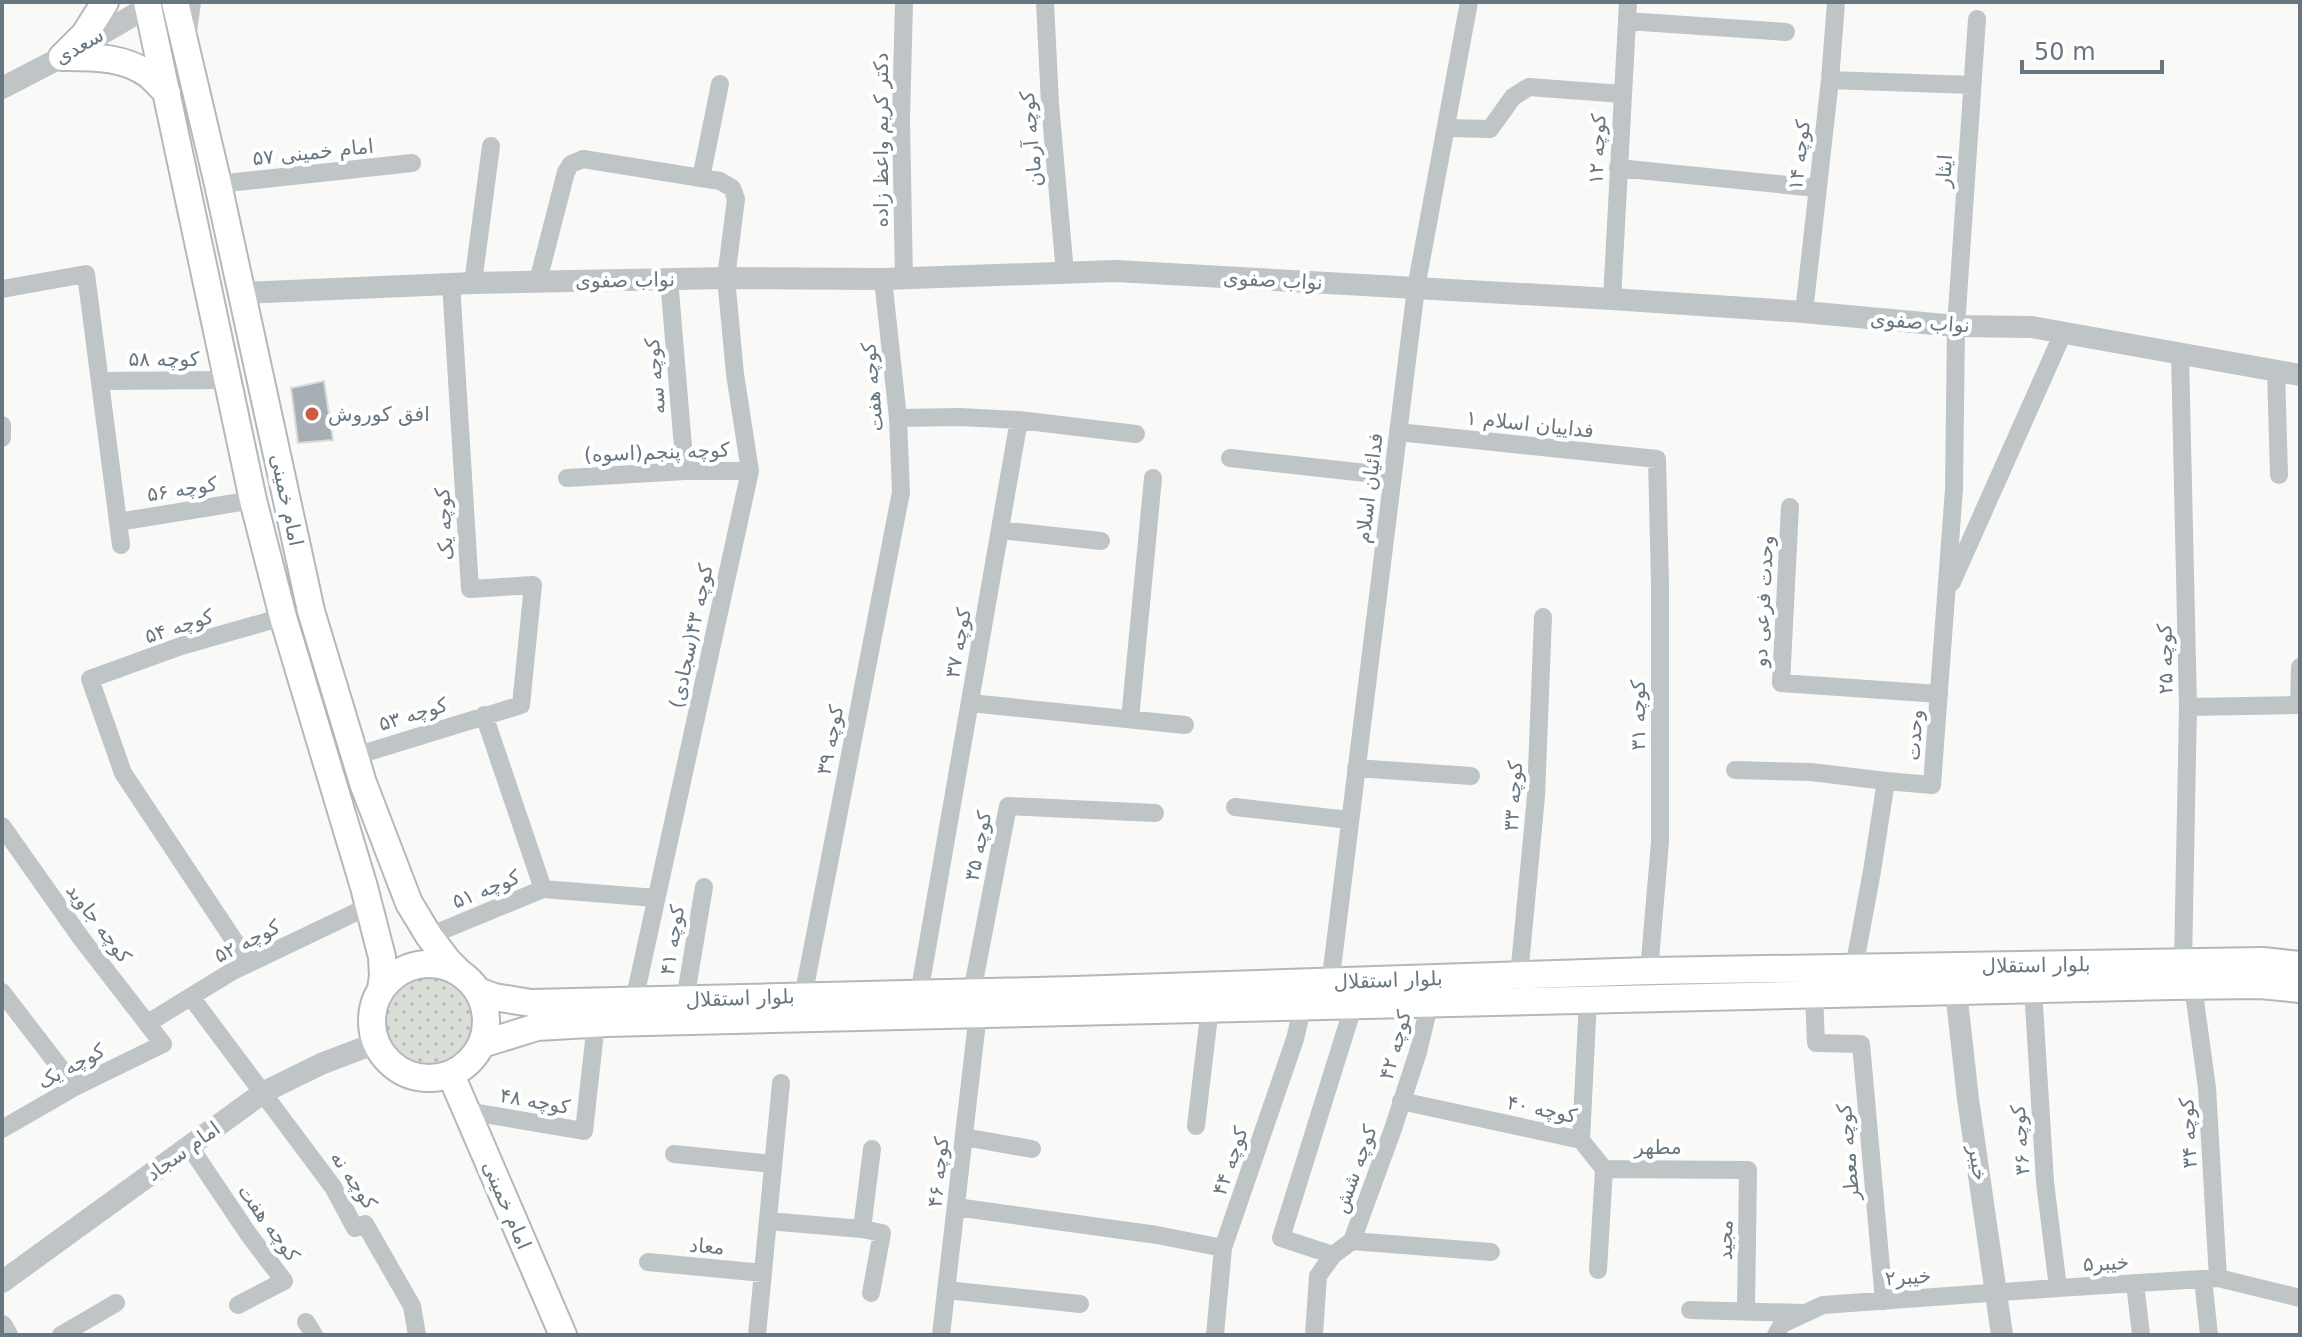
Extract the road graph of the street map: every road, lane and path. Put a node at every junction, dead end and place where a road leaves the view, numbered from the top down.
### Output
1 (105, 2) edge
2 (175, 2) edge
3 (192, 2) edge
4 (904, 2) edge
5 (1045, 2) edge
6 (1469, 2) edge
7 (1836, 2) edge
8 (150, 3) edge
9 (1627, 12) edge
10 (1977, 19) dead end
11 (1786, 32) dead end
12 (187, 54) junction
13 (62, 57) junction
14 (1830, 80) junction
15 (720, 84) dead end
16 (1972, 85) junction
17 (2, 88) edge
18 (167, 93) junction
19 (1622, 94) junction
20 (1446, 128) junction
21 (491, 146) dead end
22 (412, 163) dead end
23 (1618, 168) junction
24 (701, 178) junction
25 (218, 184) junction
26 (1817, 188) junction
27 (1065, 273) junction
28 (726, 278) junction
29 (894, 278) junction
30 (669, 279) junction
31 (538, 281) junction
32 (462, 283) junction
33 (1416, 288) junction
34 (2, 289) edge
35 (241, 293) junction
36 (1612, 299) junction
37 (1804, 312) junction
38 (1956, 326) junction
39 (2063, 333) junction
40 (2180, 353) junction
41 (2276, 370) junction
42 (2300, 375) edge
43 (228, 380) junction
44 (100, 381) junction
45 (898, 418) junction
46 (1019, 420) junction
47 (2, 425) edge
48 (1398, 432) junction
49 (1136, 434) dead end
50 (2, 438) edge
51 (1230, 458) dead end
52 (1657, 459) joint
53 (685, 471) junction
54 (750, 471) junction
55 (2279, 475) dead end
56 (1393, 476) junction
57 (567, 478) dead end
58 (1153, 478) dead end
59 (901, 492) joint
60 (253, 500) junction
61 (1790, 507) dead end
62 (118, 522) junction
63 (1000, 530) junction
64 (1101, 541) dead end
65 (121, 545) dead end
66 (1946, 595) junction
67 (283, 617) junction
68 (1543, 617) dead end
69 (2300, 667) edge
70 (1939, 694) junction
71 (970, 703) junction
72 (2300, 705) edge
73 (2188, 707) junction
74 (484, 715) junction
75 (1130, 719) junction
76 (1185, 725) dead end
77 (355, 756) junction
78 (1356, 768) junction
79 (1735, 770) dead end
80 (1471, 776) dead end
81 (1886, 781) junction
82 (1235, 807) dead end
83 (1155, 813) dead end
84 (1349, 820) junction
85 (2, 826) edge
86 (704, 887) dead end
87 (543, 889) junction
88 (656, 898) junction
89 (369, 906) junction
90 (429, 936) junction
91 (249, 963) junction
92 (2300, 965) edge
93 (1854, 968) junction
94 (1649, 971) junction
95 (2188, 974) junction
96 (1519, 976) junction
97 (470, 982) junction
98 (381, 989) junction
99 (2033, 989) junction
100 (2300, 989) edge
101 (1956, 991) junction
102 (2, 992) edge
103 (919, 994) junction
104 (1814, 994) junction
105 (191, 997) junction
106 (803, 997) junction
107 (1328, 999) junction
108 (1588, 999) junction
109 (685, 1000) junction
110 (634, 1001) junction
111 (1430, 1002) junction
112 (975, 1003) junction
113 (1210, 1007) junction
114 (148, 1023) junction
115 (596, 1023) junction
116 (376, 1043) junction
117 (163, 1044) joint
118 (482, 1044) junction
119 (451, 1075) junction
120 (781, 1083) dead end
121 (75, 1087) junction
122 (264, 1092) junction
123 (1401, 1101) junction
124 (467, 1111) junction
125 (1196, 1126) dead end
126 (2, 1129) edge
127 (964, 1137) junction
128 (1581, 1140) junction
129 (190, 1147) junction
130 (872, 1149) dead end
131 (1032, 1149) dead end
132 (674, 1154) dead end
133 (773, 1164) junction
134 (1604, 1169) junction
135 (1748, 1170) joint
136 (956, 1207) junction
137 (768, 1221) junction
138 (862, 1229) junction
139 (1352, 1241) junction
140 (1223, 1248) junction
141 (1491, 1252) dead end
142 (1333, 1255) junction
143 (648, 1262) dead end
144 (1598, 1270) dead end
145 (763, 1273) junction
146 (2211, 1279) junction
147 (2, 1282) edge
148 (2135, 1283) junction
149 (2058, 1288) junction
150 (946, 1290) junction
151 (1997, 1292) junction
152 (871, 1293) dead end
153 (2300, 1298) edge
154 (1884, 1301) junction
155 (116, 1303) dead end
156 (1080, 1304) dead end
157 (238, 1305) dead end
158 (1690, 1310) dead end
159 (1746, 1310) junction
160 (1805, 1313) junction
161 (2, 1326) edge
162 (7, 1335) edge
163 (61, 1335) edge
164 (417, 1335) edge
165 (563, 1335) edge
166 (757, 1335) edge
167 (941, 1335) edge
168 (1215, 1335) edge
169 (1314, 1335) edge
170 (1776, 1335) edge
171 (2002, 1335) edge
172 (2141, 1335) edge
173 (2209, 1335) edge

1 - 13 main road
2 - 12 main road, امام خمینی
3 - 12 street
4 - 29 street, دکتر کریم واعظ زاده
5 - 27 street, کوچه آرمان
6 - 20 street, فدائیان اسلام
7 - 14 street, کوچه ۱۴
8 - 13 street, سعدی
8 - 18 main road, امام خمینی
9 - 11 street
9 - 19 street, کوچه ۱۲
10 - 16 street, ایثار
12 - 25 main road, امام خمینی
13 - 17 street, سعدی
13 - 18 main road
14 - 16 street
14 - 26 street, کوچه ۱۴
15 - 24 street
16 - 38 street, ایثار
18 - 43 main road, امام خمینی
19 - 20 street
19 - 23 street, کوچه ۱۲
20 - 33 street, فدائیان اسلام
21 - 32 street
22 - 25 street, امام خمینی ۵۷
23 - 26 street
23 - 36 street, کوچه ۱۲
24 - 28 street, کوچه ۴۳(سجادی)
24 - 31 street
25 - 35 main road, امام خمینی
26 - 37 street, کوچه ۱۴
27 - 29 street, نواب صفوی
27 - 33 street, نواب صفوی
28 - 29 street, نواب صفوی
28 - 30 street, نواب صفوی
28 - 54 street, کوچه ۴۳(سجادی)
29 - 45 street, کوچه هفت
30 - 31 street, نواب صفوی
30 - 53 street, کوچه سه
31 - 32 street, نواب صفوی
32 - 35 street, نواب صفوی
32 - 74 street, کوچه یک
33 - 36 street, نواب صفوی
33 - 48 street, فدائیان اسلام
34 - 44 street
35 - 77 main road, امام خمینی
36 - 37 street, نواب صفوی
37 - 38 street, نواب صفوی
38 - 39 street, نواب صفوی
38 - 66 street, وحدت
39 - 40 street, نواب صفوی
39 - 66 street, وحدت
40 - 41 street, نواب صفوی
40 - 73 street, کوچه ۲۵
41 - 42 street, نواب صفوی
41 - 55 street
43 - 44 street, کوچه ۵۸
43 - 60 main road, امام خمینی
44 - 62 street
45 - 46 street
45 - 59 street, کوچه هفت
46 - 49 street
46 - 63 street, کوچه ۳۷
47 - 50 street
48 - 52 street, فداییان اسلام ۱
48 - 56 street, فدائیان اسلام
51 - 56 street
52 - 94 street, کوچه ۳۱
53 - 54 street, کوچه پنجم(اسوه)
53 - 57 street, کوچه پنجم(اسوه)
54 - 88 street, کوچه ۴۳(سجادی)
56 - 78 street, فدائیان اسلام
58 - 75 street
59 - 106 street, کوچه ۳۹
60 - 62 street, کوچه ۵۶
60 - 67 main road, امام خمینی
61 - 70 street, وحدت فرعی دو
62 - 65 street
63 - 64 street
63 - 71 street, کوچه ۳۷
66 - 70 street, وحدت
67 - 89 main road, امام خمینی
67 - 91 street, کوچه ۵۴
68 - 96 street, کوچه ۳۳
69 - 72 street
70 - 81 street, وحدت
71 - 75 street
71 - 103 street, کوچه ۳۷
72 - 73 street
73 - 95 street, کوچه ۲۵
74 - 77 street, کوچه ۵۳
74 - 87 street
75 - 76 street
77 - 90 main road, امام خمینی
78 - 80 street
78 - 84 street, فدائیان اسلام
79 - 81 street
81 - 93 street, وحدت
82 - 84 street
83 - 112 street, کوچه ۳۵
84 - 107 street, فدائیان اسلام
85 - 114 street, کوچه جاوید
86 - 109 street, کوچه ۴۱
87 - 88 street, کوچه ۵۱
87 - 90 street, کوچه ۵۱
88 - 110 street, کوچه ۴۳(سجادی)
89 - 91 street, کوچه ۵۲
89 - 98 main road, امام خمینی
90 - 97 main road, امام خمینی
91 - 105 street, کوچه ۵۲
92 - 95 main road, بلوار استقلال
93 - 94 main road, بلوار استقلال
93 - 95 main road, بلوار استقلال
94 - 96 main road, بلوار استقلال
95 - 99 main road, بلوار استقلال
95 - 100 main road, بلوار استقلال
95 - 146 street, کوچه ۳۴
96 - 107 main road, بلوار استقلال
97 - 98 main road
97 - 110 main road, بلوار استقلال
97 - 118 main road
98 - 116 main road
99 - 101 main road, بلوار استقلال
99 - 149 street, کوچه ۳۶
101 - 104 main road, بلوار استقلال
101 - 151 street, خیبر
102 - 121 street
103 - 106 main road, بلوار استقلال
103 - 112 main road, بلوار استقلال
104 - 108 main road, بلوار استقلال
104 - 154 street, کوچه معطر
105 - 114 street, کوچه ۵۲
105 - 122 street
106 - 109 main road, بلوار استقلال
107 - 111 main road, بلوار استقلال
107 - 112 main road, بلوار استقلال
107 - 113 main road, بلوار استقلال
107 - 140 street, کوچه ۴۴
107 - 142 street
108 - 111 main road, بلوار استقلال
108 - 128 street, کوچه ۴۰
109 - 110 main road, بلوار استقلال
111 - 123 street, کوچه ۴۲
112 - 113 main road, بلوار استقلال
112 - 115 main road, بلوار استقلال
112 - 127 street, کوچه ۴۶
113 - 125 street
114 - 117 street, کوچه جاوید
115 - 118 main road, بلوار استقلال
115 - 124 street, کوچه ۴۸
116 - 119 main road
116 - 122 street, امام سجاد
117 - 121 street, کوچه یک
118 - 119 main road
119 - 124 main road, امام خمینی
120 - 133 street
121 - 126 street, کوچه یک
122 - 129 street, امام سجاد
122 - 164 street, کوچه نه
123 - 128 street, کوچه ۴۰
123 - 139 street, کوچه شش
124 - 165 main road, امام خمینی
127 - 131 street
127 - 136 street, کوچه ۴۶
128 - 134 street
129 - 147 street, امام سجاد
129 - 157 street, کوچه هفت
130 - 138 street
132 - 133 street
133 - 137 street
134 - 135 street, مطهر
134 - 144 street
135 - 159 street, مجید
136 - 140 street
136 - 150 street, کوچه ۴۶
137 - 138 street
137 - 145 street
138 - 152 street
139 - 141 street
139 - 142 street, کوچه شش
140 - 168 street, کوچه ۴۴
142 - 169 street, کوچه شش
143 - 145 street, معاد
145 - 166 street
146 - 148 street, خیبر۵
146 - 153 street
146 - 173 street, کوچه ۳۴
148 - 149 street, خیبر۵
148 - 172 street
149 - 151 street, خیبر۵
150 - 156 street
150 - 167 street, کوچه ۴۶
151 - 154 street, خیبر۲
151 - 171 street, خیبر
154 - 160 street, خیبر۲
155 - 163 street
158 - 159 street
159 - 160 street
160 - 170 street
161 - 162 street

